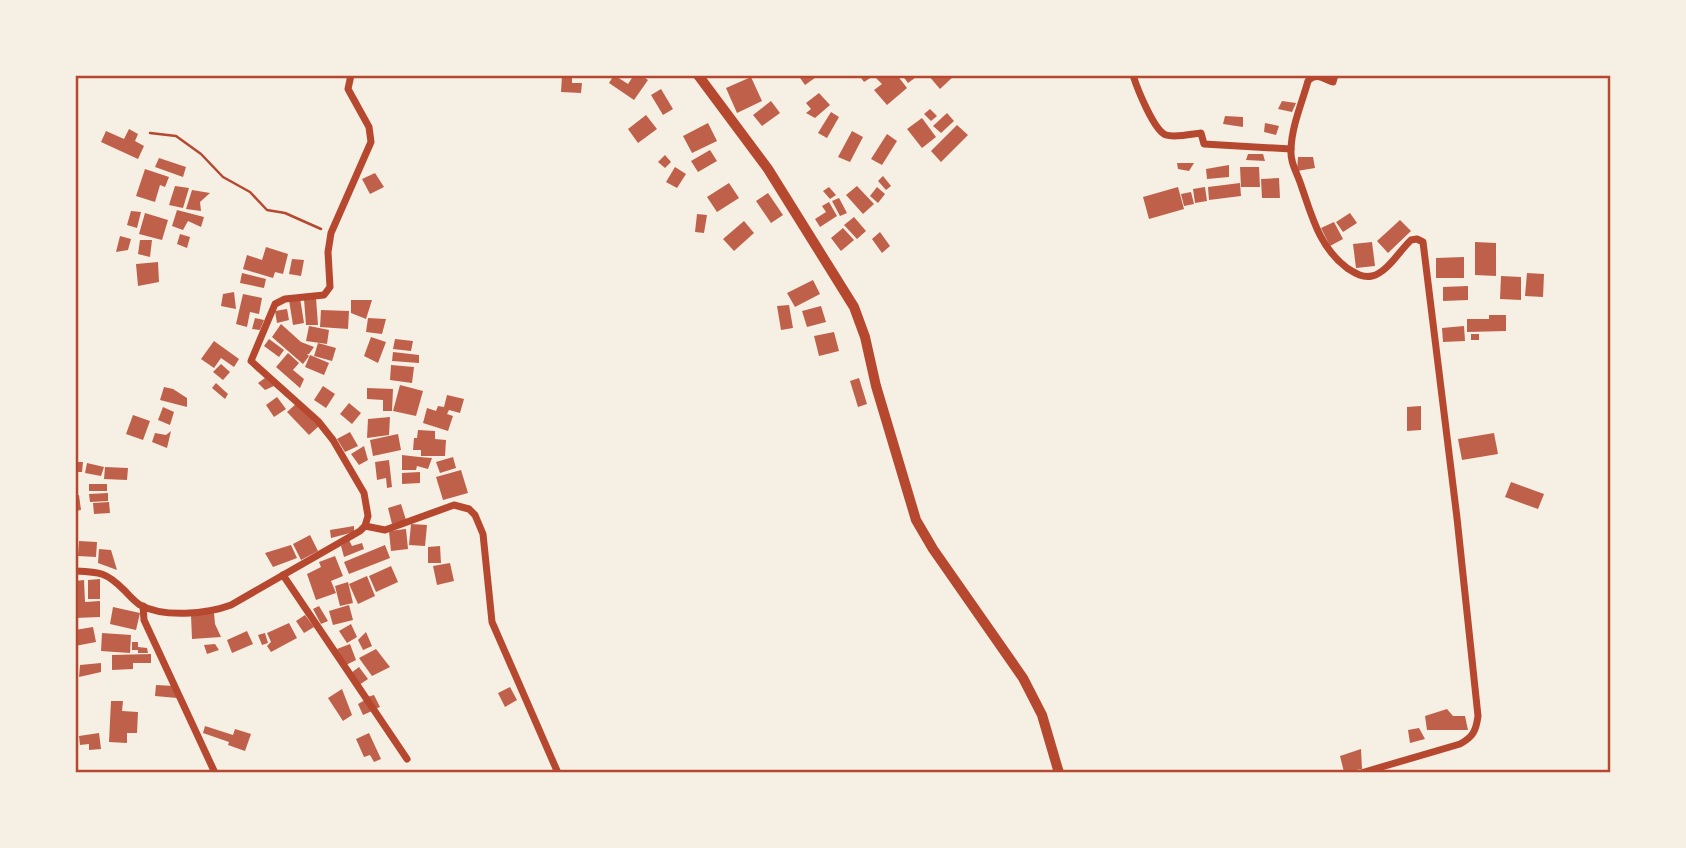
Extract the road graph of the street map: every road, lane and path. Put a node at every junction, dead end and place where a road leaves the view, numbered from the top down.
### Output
1 (351, 75) edge
2 (698, 75) edge
3 (1133, 75) edge
4 (1335, 75) edge
5 (150, 133) dead end
6 (1291, 149) junction
7 (331, 233) junction
8 (365, 526) junction
9 (75, 571) edge
10 (283, 575) junction
11 (143, 606) junction
12 (407, 759) dead end
13 (215, 773) edge
14 (558, 773) edge
15 (1059, 773) edge
16 (1361, 773) edge

1 - 7 street
2 - 15 street
3 - 6 street
4 - 6 street
5 - 7 path
6 - 16 street
7 - 8 street
8 - 10 street
8 - 14 street
9 - 11 street
10 - 11 street
10 - 12 street
11 - 13 street

